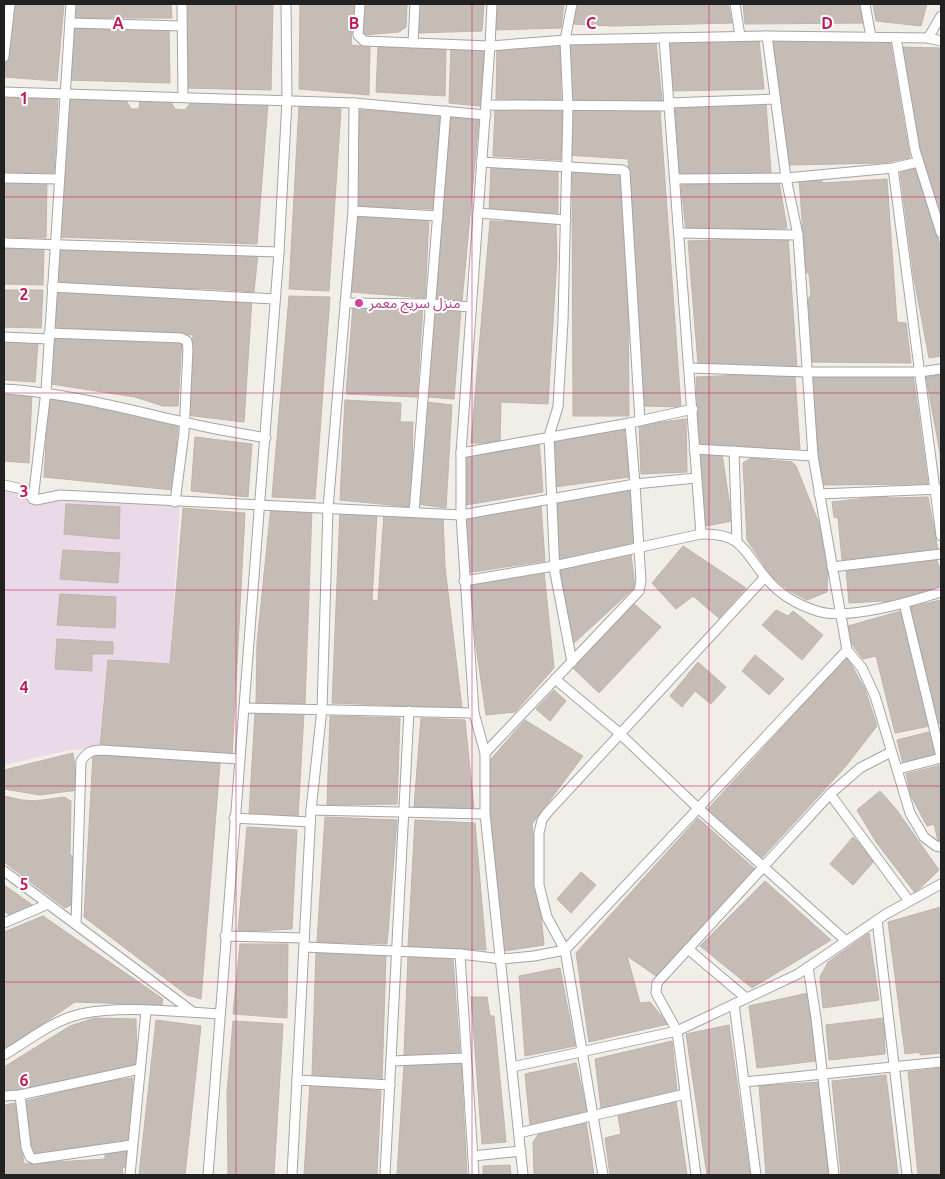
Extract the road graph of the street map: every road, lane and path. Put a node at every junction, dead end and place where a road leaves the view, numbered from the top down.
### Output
1 (10, 4) edge
2 (71, 4) edge
3 (182, 4) edge
4 (286, 4) edge
5 (360, 4) edge
6 (415, 4) edge
7 (492, 4) edge
8 (572, 4) edge
9 (735, 4) edge
10 (865, 4) edge
11 (941, 16) edge
12 (70, 23) junction
13 (182, 26) junction
14 (740, 36) junction
15 (767, 36) junction
16 (871, 37) junction
17 (664, 38) junction
18 (896, 38) junction
19 (928, 38) junction
20 (565, 40) junction
21 (941, 41) edge
22 (412, 43) junction
23 (490, 46) junction
24 (4, 57) edge
25 (4, 92) edge
26 (64, 93) junction
27 (184, 96) junction
28 (776, 99) junction
29 (286, 100) junction
30 (354, 103) junction
31 (487, 105) junction
32 (669, 105) junction
33 (568, 106) junction
34 (446, 111) junction
35 (486, 115) junction
36 (481, 162) junction
37 (918, 162) junction
38 (565, 166) junction
39 (893, 168) junction
40 (4, 178) edge
41 (786, 178) junction
42 (58, 179) junction
43 (675, 179) junction
44 (353, 211) junction
45 (478, 213) junction
46 (438, 216) junction
47 (566, 220) junction
48 (679, 233) junction
49 (941, 233) edge
50 (798, 235) junction
51 (4, 243) edge
52 (55, 244) junction
53 (279, 252) junction
54 (52, 287) junction
55 (275, 299) junction
56 (345, 303) junction
57 (431, 304) junction
58 (472, 307) junction
59 (49, 336) junction
60 (4, 337) edge
61 (690, 368) junction
62 (941, 369) edge
63 (806, 372) junction
64 (920, 372) junction
65 (4, 389) edge
66 (46, 391) junction
67 (693, 409) junction
68 (640, 421) junction
69 (185, 422) junction
70 (630, 423) junction
71 (549, 436) junction
72 (266, 438) junction
73 (694, 449) junction
74 (734, 451) junction
75 (461, 453) junction
76 (813, 456) junction
77 (696, 478) junction
78 (635, 484) junction
79 (4, 485) edge
80 (938, 490) edge
81 (819, 494) junction
82 (33, 499) junction
83 (551, 499) junction
84 (175, 502) junction
85 (260, 505) junction
86 (328, 508) junction
87 (414, 512) junction
88 (461, 515) junction
89 (702, 534) junction
90 (941, 536) edge
91 (737, 541) junction
92 (640, 549) junction
93 (941, 554) edge
94 (554, 566) junction
95 (832, 567) junction
96 (766, 578) junction
97 (464, 581) junction
98 (941, 592) edge
99 (904, 603) junction
100 (841, 614) junction
101 (847, 650) junction
102 (572, 662) junction
103 (555, 679) junction
104 (245, 708) junction
105 (322, 709) junction
106 (409, 711) junction
107 (474, 713) junction
108 (621, 735) junction
109 (485, 752) junction
110 (891, 752) junction
111 (941, 757) edge
112 (239, 760) junction
113 (899, 768) junction
114 (830, 794) junction
115 (698, 808) junction
116 (311, 810) junction
117 (404, 812) junction
118 (485, 814) junction
119 (234, 818) junction
120 (310, 822) junction
121 (941, 847) edge
122 (762, 866) junction
123 (4, 871) edge
124 (941, 884) edge
125 (909, 901) junction
126 (48, 904) junction
127 (877, 920) junction
128 (4, 923) edge
129 (76, 924) junction
130 (225, 936) junction
131 (846, 940) junction
132 (304, 942) junction
133 (688, 949) junction
134 (565, 950) junction
135 (397, 951) junction
136 (460, 954) junction
137 (502, 959) junction
138 (808, 967) junction
139 (746, 998) junction
140 (734, 1004) junction
141 (146, 1011) junction
142 (193, 1012) junction
143 (219, 1014) junction
144 (677, 1031) junction
145 (583, 1052) junction
146 (4, 1056) edge
147 (466, 1058) junction
148 (391, 1060) junction
149 (941, 1062) edge
150 (512, 1067) junction
151 (896, 1067) junction
152 (140, 1069) junction
153 (822, 1073) junction
154 (297, 1080) junction
155 (744, 1082) junction
156 (390, 1085) junction
157 (685, 1094) junction
158 (20, 1095) junction
159 (4, 1096) edge
160 (593, 1115) junction
161 (519, 1133) junction
162 (132, 1145) junction
163 (521, 1151) junction
164 (473, 1156) junction
165 (130, 1175) edge
166 (208, 1175) edge
167 (292, 1175) edge
168 (386, 1175) edge
169 (474, 1175) edge
170 (523, 1175) edge
171 (603, 1175) edge
172 (696, 1175) edge
173 (756, 1175) edge
174 (834, 1175) edge
175 (908, 1175) edge

1 - 24 street
2 - 12 street
3 - 13 street
4 - 29 street
5 - 22 street
6 - 22 street
7 - 23 street
8 - 20 street
9 - 14 street
10 - 16 street
11 - 19 street
12 - 13 street
12 - 26 street
13 - 27 street
14 - 15 street
14 - 17 street
15 - 16 street
15 - 28 street
16 - 18 street
17 - 20 street
17 - 32 street
18 - 19 street
18 - 37 street
19 - 21 street
20 - 23 street
20 - 33 street
22 - 23 street
23 - 31 street
25 - 26 street
26 - 27 street
26 - 42 street
27 - 29 street
28 - 32 street
28 - 41 street
29 - 30 street
29 - 53 street
30 - 34 street
30 - 44 street
31 - 33 street
31 - 35 street
32 - 33 street
32 - 43 street
33 - 38 street
34 - 35 street
34 - 46 street
35 - 36 street
36 - 38 street
36 - 45 street
37 - 39 street
37 - 49 street
38 - 47 street
38 - 68 street
39 - 41 street
39 - 64 street
40 - 42 street
41 - 43 street
41 - 50 street
42 - 52 street
43 - 48 street
44 - 46 street
44 - 56 street
45 - 47 street
45 - 58 street
46 - 57 street
47 - 71 street
48 - 50 street
48 - 61 street
50 - 63 street
51 - 52 street
52 - 53 street
52 - 54 street
53 - 55 street
54 - 55 street
54 - 59 street
55 - 72 street
56 - 57 street
56 - 86 street
57 - 58 street
57 - 87 street
58 - 75 street
59 - 60 street
59 - 66 street
59 - 69 street
61 - 63 street
61 - 67 street
62 - 64 street
63 - 64 street
63 - 76 street
64 - 80 street
65 - 66 street
66 - 69 street
66 - 82 street
67 - 68 street
67 - 73 street
68 - 70 street
69 - 72 street
69 - 84 street
70 - 71 street
70 - 78 street
71 - 75 street
71 - 83 street
72 - 85 street
73 - 74 street
73 - 77 street
74 - 76 street
74 - 91 street
75 - 88 street
76 - 81 street
77 - 78 street
77 - 89 street
78 - 83 street
78 - 92 street
79 - 82 street
80 - 81 street
80 - 90 street
81 - 95 street
82 - 84 street
83 - 88 street
83 - 94 street
84 - 85 street
85 - 86 street
85 - 104 street
86 - 87 street
86 - 105 street
87 - 88 street
88 - 97 street
89 - 91 street
89 - 92 street
91 - 96 street
92 - 94 street
92 - 102 street
93 - 95 street
94 - 97 street
94 - 102 street
95 - 100 street
96 - 100 street
96 - 108 street
97 - 107 street
98 - 99 street
99 - 100 street
99 - 111 street
100 - 101 street
101 - 110 street
101 - 115 street
102 - 103 street
103 - 108 street
103 - 109 street
104 - 105 street
104 - 112 street
105 - 106 street
105 - 116 street
106 - 107 street
106 - 117 street
107 - 109 street
108 - 115 street
108 - 134 street
109 - 118 street
110 - 113 street
110 - 114 street
111 - 113 street
112 - 119 street
112 - 129 street
113 - 121 street
114 - 122 street
114 - 125 street
115 - 122 street
115 - 134 street
116 - 117 street
116 - 120 street
117 - 118 street
117 - 135 street
118 - 137 street
119 - 120 street
119 - 130 street
120 - 132 street
122 - 131 street
122 - 133 street
123 - 126 street
124 - 125 street
125 - 127 street
126 - 128 street
126 - 129 street
127 - 131 street
127 - 151 street
129 - 142 street
130 - 132 street
130 - 143 street
131 - 138 street
132 - 135 street
132 - 154 street
133 - 139 street
133 - 144 street
134 - 137 street
134 - 145 street
135 - 136 street
135 - 148 street
136 - 137 street
136 - 147 street
137 - 150 street
138 - 139 street
138 - 153 street
139 - 140 street
140 - 144 street
140 - 155 street
141 - 142 street
141 - 146 street
141 - 152 street
142 - 143 street
143 - 166 street
144 - 145 street
144 - 157 street
145 - 150 street
145 - 160 street
147 - 148 street
147 - 164 street
148 - 156 street
149 - 151 street
150 - 161 street
151 - 153 street
151 - 175 street
152 - 158 street
152 - 162 street
153 - 155 street
153 - 174 street
154 - 156 street
154 - 167 street
155 - 173 street
156 - 168 street
157 - 160 street
157 - 172 street
158 - 159 street
158 - 162 street
160 - 161 street
160 - 171 street
161 - 163 street
162 - 165 street
163 - 164 street
163 - 170 street
164 - 169 street

